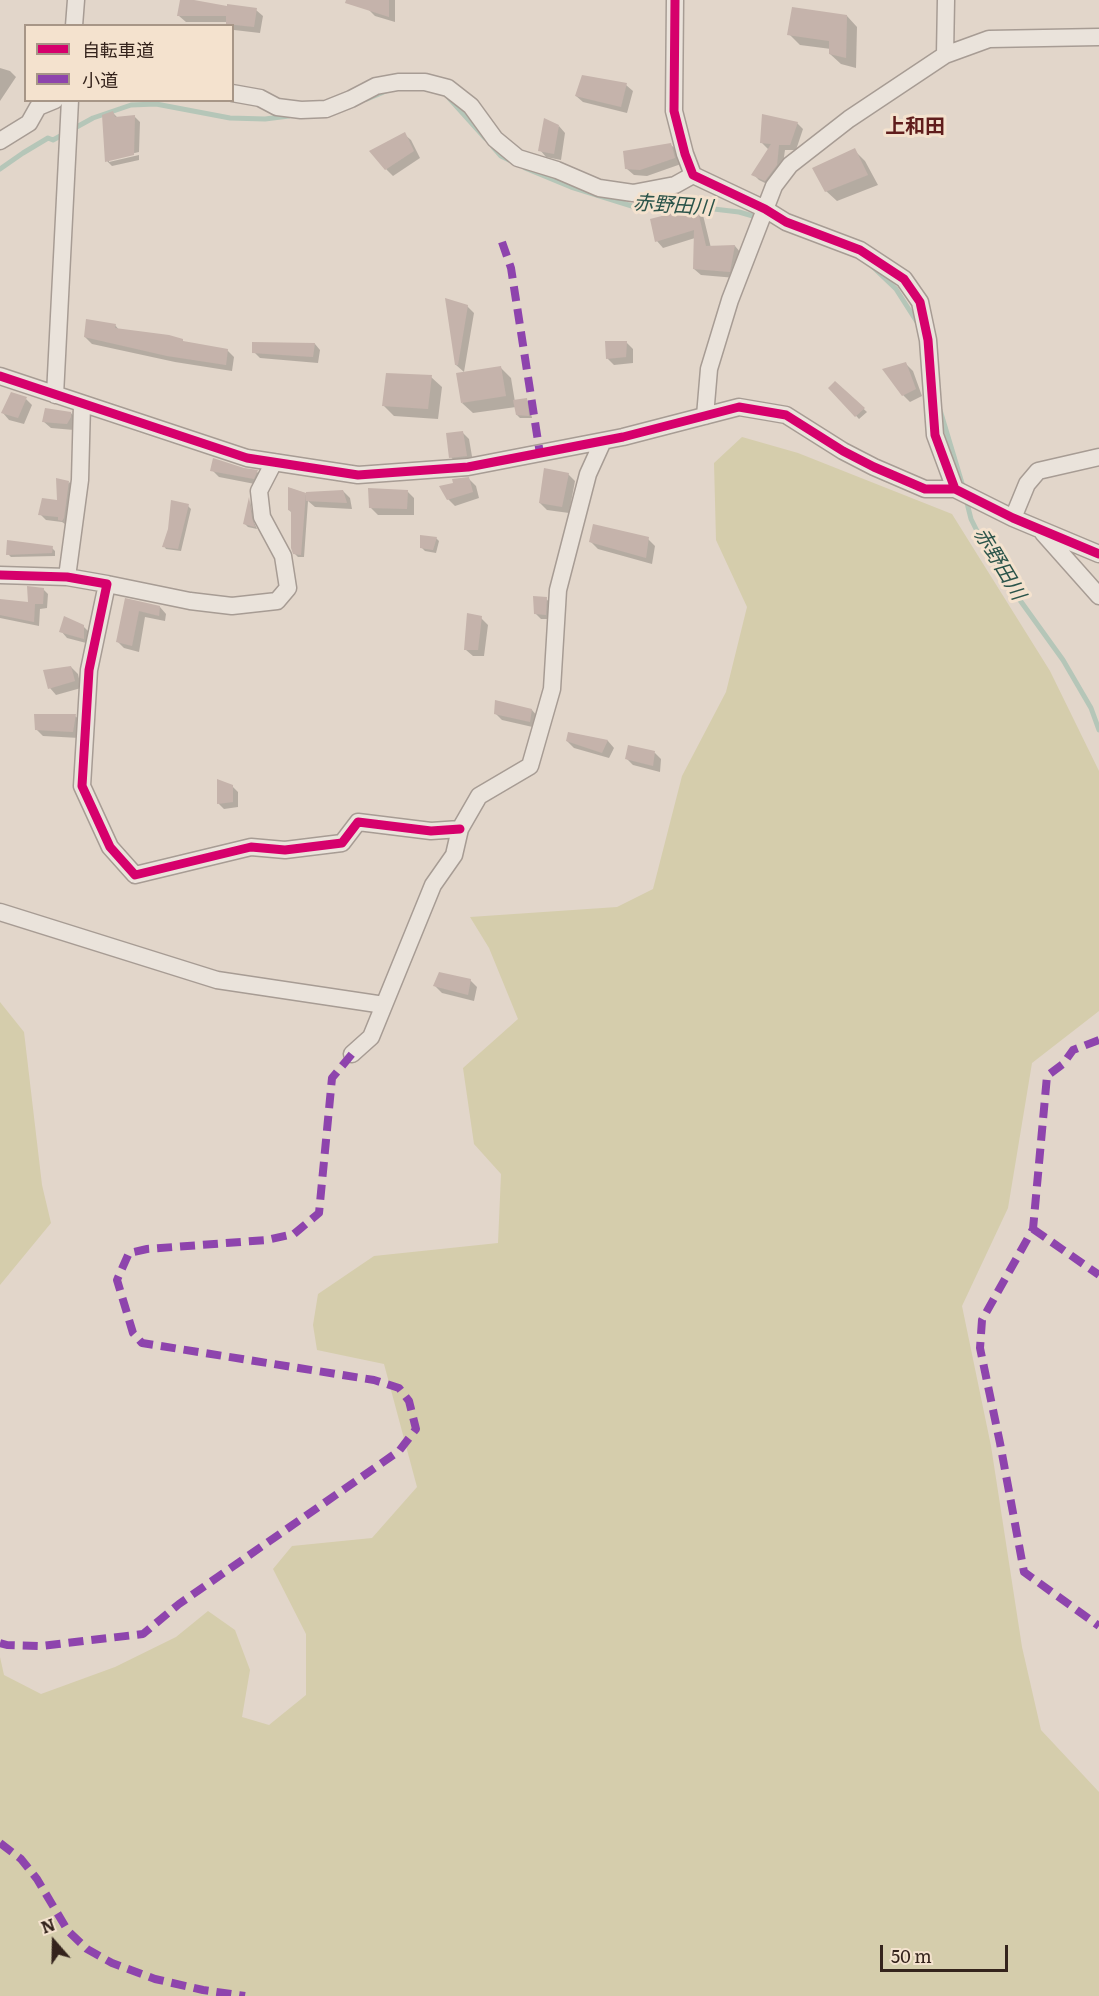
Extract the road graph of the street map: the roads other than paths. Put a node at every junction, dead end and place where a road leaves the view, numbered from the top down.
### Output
1 (76, 0) edge
2 (675, 0) edge
3 (946, 0) edge
4 (75, 24) edge
5 (1099, 37) edge
6 (945, 55) junction
7 (234, 93) edge
8 (65, 102) edge
9 (0, 141) edge
10 (693, 176) junction
11 (765, 209) junction
12 (0, 376) edge
13 (55, 395) junction
14 (82, 404) junction
15 (705, 416) junction
16 (603, 441) junction
17 (1099, 457) edge
18 (274, 462) junction
19 (955, 489) junction
20 (1013, 519) junction
21 (1041, 530) junction
22 (1099, 554) edge
23 (0, 575) edge
24 (67, 577) junction
25 (107, 584) junction
26 (1099, 596) edge
27 (460, 828) junction
28 (0, 912) edge
29 (384, 1005) junction
30 (352, 1054) dead end

1 - 4 street
2 - 10 street
3 - 6 street
5 - 6 street
6 - 11 street
7 - 10 street
8 - 9 street
8 - 13 street
10 - 11 street
11 - 15 street
11 - 19 street
12 - 13 street
13 - 14 street
14 - 18 street
14 - 24 street
15 - 16 street
15 - 19 street
16 - 18 street
16 - 27 street
17 - 20 street
18 - 25 street
19 - 20 street
20 - 21 street
21 - 22 street
21 - 26 street
23 - 24 street
24 - 25 street
25 - 27 street
27 - 29 street
28 - 29 street
29 - 30 street

